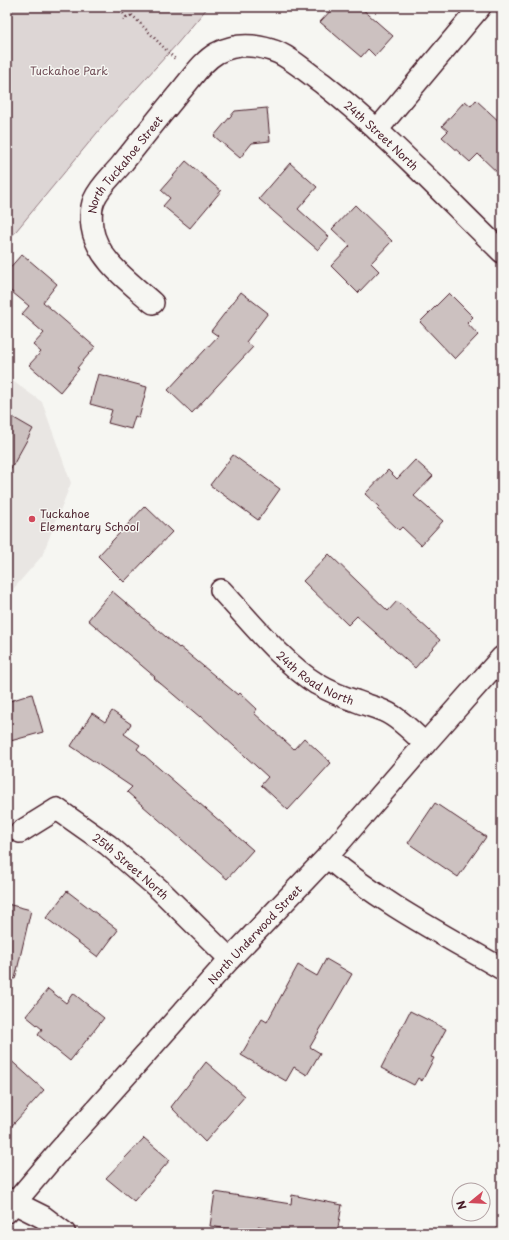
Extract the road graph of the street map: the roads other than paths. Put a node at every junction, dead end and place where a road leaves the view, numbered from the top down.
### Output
1 (480, 7) edge
2 (243, 46) joint
3 (377, 130) junction
4 (502, 252) edge
5 (153, 303) dead end
6 (221, 590) dead end
7 (502, 657) edge
8 (425, 744) junction
9 (20, 832) dead end
10 (327, 857) junction
11 (230, 959) junction
12 (502, 969) edge
13 (10, 1205) edge
14 (64, 1233) edge

1 - 3 street
2 - 3 street, 24th Street North
2 - 5 street, North Tuckahoe Street
3 - 4 street, 24th Street North
6 - 8 street, 24th Road North
7 - 8 street, North Underwood Street
8 - 10 street, North Underwood Street
9 - 11 street, 25th Street North
10 - 11 street, North Underwood Street
10 - 12 street
11 - 13 street, North Underwood Street
13 - 14 street

